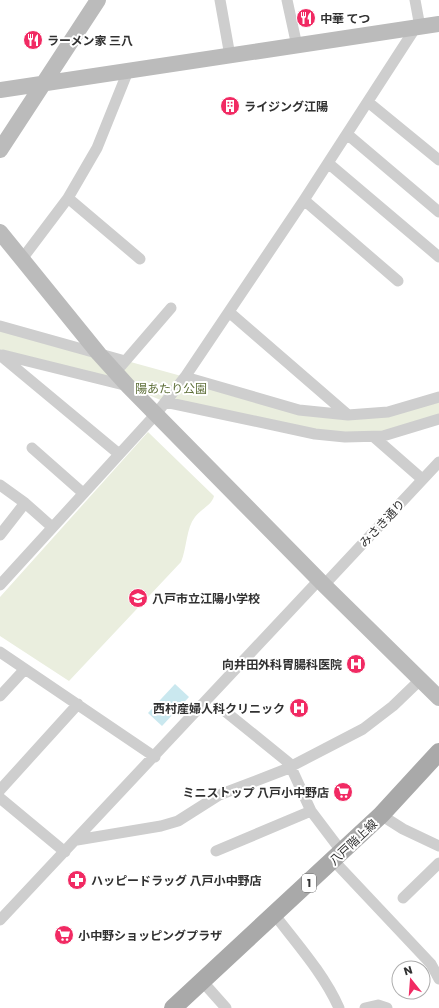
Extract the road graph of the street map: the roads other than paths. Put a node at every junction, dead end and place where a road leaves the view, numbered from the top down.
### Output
1 (98, 0) edge
2 (220, 0) edge
3 (287, 0) edge
4 (415, 0) edge
5 (439, 24) edge
6 (418, 27) junction
7 (297, 46) junction
8 (230, 56) junction
9 (128, 71) junction
10 (45, 82) junction
11 (0, 90) edge
12 (368, 102) junction
13 (347, 134) junction
14 (0, 150) edge
15 (439, 160) edge
16 (328, 163) junction
17 (68, 198) junction
18 (304, 200) junction
19 (439, 212) edge
20 (0, 232) edge
21 (439, 257) edge
22 (140, 258) dead end
23 (22, 259) junction
24 (398, 281) dead end
25 (171, 308) dead end
26 (229, 312) junction
27 (0, 326) edge
28 (0, 354) edge
29 (99, 354) junction
30 (120, 367) junction
31 (185, 377) junction
32 (128, 386) junction
33 (439, 397) edge
34 (161, 408) junction
35 (348, 415) junction
36 (439, 419) edge
37 (374, 437) junction
38 (32, 448) dead end
39 (119, 454) junction
40 (439, 462) edge
41 (422, 479) junction
42 (0, 485) edge
43 (83, 493) junction
44 (25, 502) junction
45 (52, 528) junction
46 (0, 535) edge
47 (321, 582) junction
48 (0, 585) edge
49 (0, 652) edge
50 (25, 669) junction
51 (420, 680) junction
52 (0, 696) edge
53 (439, 698) edge
54 (78, 704) junction
55 (226, 712) dead end
56 (439, 752) edge
57 (154, 757) junction
58 (290, 766) junction
59 (0, 790) edge
60 (0, 798) edge
61 (311, 811) junction
62 (382, 815) junction
63 (76, 840) junction
64 (439, 846) edge
65 (216, 851) dead end
66 (65, 852) junction
67 (337, 856) junction
68 (439, 863) edge
69 (403, 898) dead end
70 (274, 914) junction
71 (0, 920) edge
72 (439, 979) edge
73 (202, 981) junction
74 (173, 1008) edge
75 (226, 1008) edge
76 (339, 1008) edge
77 (365, 1008) edge
78 (387, 1008) edge

1 - 10 street
2 - 8 street
3 - 7 street
4 - 6 street
5 - 6 street
6 - 7 street
6 - 12 street
7 - 8 street
8 - 9 street
9 - 10 street
9 - 17 street
10 - 11 street
10 - 14 street
12 - 13 street
12 - 15 street
13 - 16 street
13 - 19 street
16 - 18 street
16 - 21 street
17 - 22 street
17 - 23 street
18 - 24 street
18 - 26 street
20 - 23 street
23 - 29 street
25 - 30 street
26 - 31 street
26 - 35 street
27 - 29 street
28 - 32 street
28 - 39 street
29 - 30 street
30 - 32 street
31 - 34 street
31 - 35 street
32 - 34 street
33 - 35 street
34 - 37 street
34 - 39 street
34 - 47 street
36 - 37 street
37 - 41 street
38 - 43 street
39 - 43 street
40 - 41 street, みさき通り
41 - 47 street, みさき通り
42 - 44 street
43 - 45 street
44 - 45 street
44 - 46 street
45 - 48 street
47 - 51 street
47 - 57 street, みさき通り
49 - 50 street
50 - 52 street
50 - 54 street
51 - 53 street
51 - 58 street
54 - 57 street
54 - 59 street
55 - 58 street
56 - 62 main road, 八戸階上線 / 1
57 - 63 street, みさき通り
58 - 61 street
58 - 63 street
60 - 66 street
61 - 65 street
61 - 67 street
62 - 64 street
62 - 67 main road, 八戸階上線 / 1
63 - 66 street, みさき通り
66 - 71 street, みさき通り
67 - 70 main road, 八戸階上線 / 1
67 - 72 street
68 - 69 street
70 - 73 main road, 八戸階上線 / 1
70 - 76 street
73 - 74 main road, 八戸階上線 / 1
73 - 75 street
77 - 78 street

